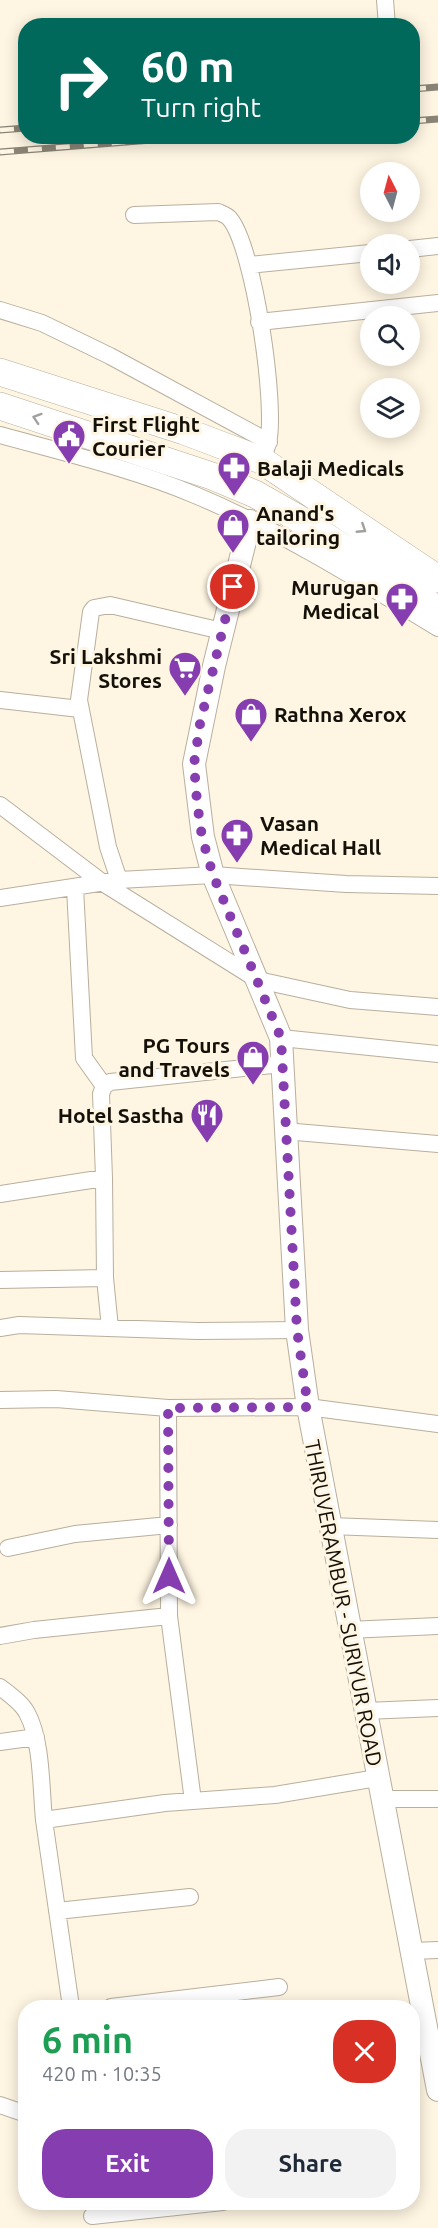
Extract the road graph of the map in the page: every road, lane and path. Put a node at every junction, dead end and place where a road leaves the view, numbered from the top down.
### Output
1 (385, 0) edge
2 (386, 18) edge
3 (134, 215) dead end
4 (438, 246) edge
5 (420, 248) edge
6 (360, 254) edge
7 (249, 265) junction
8 (438, 303) edge
9 (0, 310) edge
10 (259, 322) junction
11 (0, 372) edge
12 (0, 406) edge
13 (0, 435) edge
14 (265, 451) junction
15 (250, 521) junction
16 (438, 579) edge
17 (438, 610) edge
18 (438, 628) edge
19 (222, 631) junction
20 (0, 700) edge
21 (80, 709) junction
22 (2, 808) edge
23 (213, 875) junction
24 (111, 882) junction
25 (438, 886) edge
26 (75, 888) junction
27 (0, 898) edge
28 (258, 980) junction
29 (438, 1007) edge
30 (281, 1038) junction
31 (438, 1054) edge
32 (282, 1064) junction
33 (104, 1086) junction
34 (284, 1131) junction
35 (438, 1144) edge
36 (104, 1178) junction
37 (0, 1194) edge
38 (105, 1278) junction
39 (0, 1280) edge
40 (0, 1328) edge
41 (110, 1328) junction
42 (297, 1330) junction
43 (0, 1400) edge
44 (308, 1407) junction
45 (168, 1408) junction
46 (438, 1424) edge
47 (169, 1525) junction
48 (330, 1526) junction
49 (438, 1530) edge
50 (8, 1548) dead end
51 (169, 1616) junction
52 (438, 1626) edge
53 (348, 1630) junction
54 (0, 1636) edge
55 (0, 1687) edge
56 (438, 1708) edge
57 (365, 1711) junction
58 (36, 1737) junction
59 (0, 1742) edge
60 (379, 1789) junction
61 (438, 1799) edge
62 (188, 1802) junction
63 (44, 1820) junction
64 (190, 1897) dead end
65 (57, 1911) junction
66 (438, 1950) edge
67 (412, 1951) junction
68 (279, 1987) dead end
69 (70, 2000) edge
70 (170, 2000) edge
71 (432, 2036) edge
72 (438, 2090) edge
73 (0, 2105) edge
74 (18, 2111) edge
75 (142, 2210) edge
76 (92, 2215) edge

1 - 2 street
3 - 7 street
4 - 5 street
6 - 7 street
7 - 10 street
8 - 10 street
9 - 14 street
10 - 14 street
11 - 14 highway
17 -> 12 highway
13 - 15 street
14 -> 16 highway
15 - 18 street
15 - 19 main road, THIRUVERAMBUR - SURIYUR ROAD
19 - 21 street
19 - 23 main road, THIRUVERAMBUR - SURIYUR ROAD
20 - 21 street
21 - 24 street
22 - 24 street
23 - 24 street
23 - 25 street
23 - 28 main road, THIRUVERAMBUR - SURIYUR ROAD
24 - 26 street
24 - 28 street
26 - 27 street
26 - 33 street
28 - 29 street
28 - 30 main road, THIRUVERAMBUR - SURIYUR ROAD
30 - 31 street
30 - 32 main road, THIRUVERAMBUR - SURIYUR ROAD
32 - 33 street
32 - 34 main road, THIRUVERAMBUR - SURIYUR ROAD
33 - 36 street
34 - 35 street
34 - 42 main road, THIRUVERAMBUR - SURIYUR ROAD
36 - 37 street
36 - 38 street
38 - 39 street
38 - 41 street
40 - 41 street
41 - 42 street
42 - 44 main road, THIRUVERAMBUR - SURIYUR ROAD
43 - 45 street
44 - 45 street
44 - 46 street
44 - 48 main road, THIRUVERAMBUR - SURIYUR ROAD
45 - 47 street
47 - 50 street
47 - 51 street
48 - 49 street
48 - 53 main road, THIRUVERAMBUR - SURIYUR ROAD
51 - 54 street
51 - 62 street
52 - 53 street
53 - 57 main road, THIRUVERAMBUR - SURIYUR ROAD
55 - 58 street
56 - 57 street
57 - 60 main road, THIRUVERAMBUR - SURIYUR ROAD
58 - 59 street
58 - 63 street
60 - 61 street
60 - 62 street
60 - 67 main road, THIRUVERAMBUR - SURIYUR ROAD
62 - 63 street
63 - 65 street
64 - 65 street
65 - 69 street
66 - 67 street
67 - 71 main road, THIRUVERAMBUR - SURIYUR ROAD
68 - 70 street
71 - 72 main road, THIRUVERAMBUR - SURIYUR ROAD
73 - 74 street
75 - 76 street

